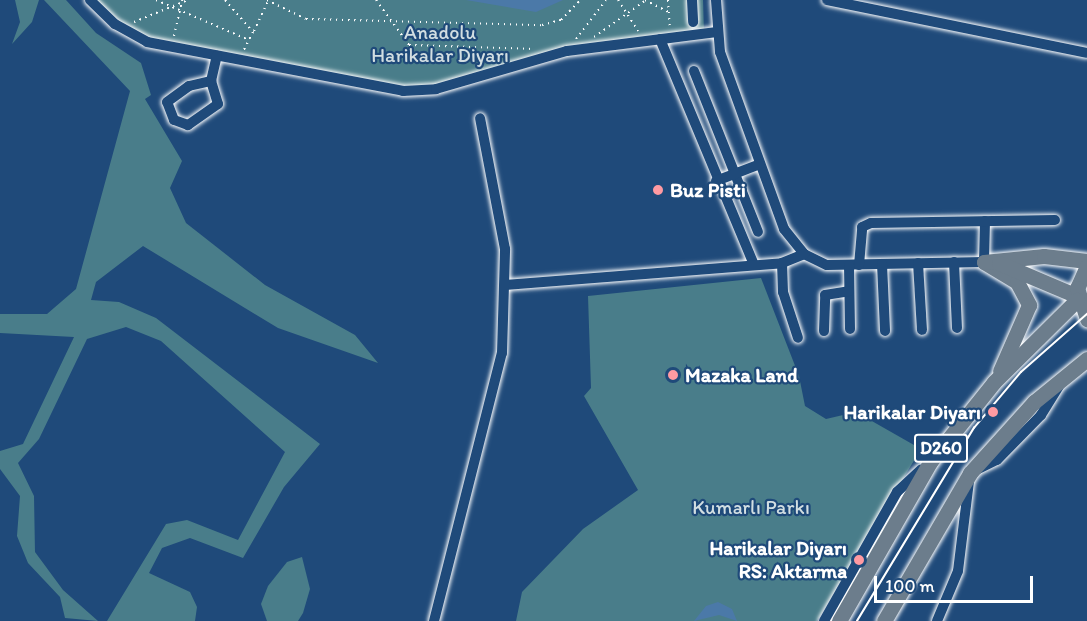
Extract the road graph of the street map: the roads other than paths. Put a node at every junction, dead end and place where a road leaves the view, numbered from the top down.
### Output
1 (90, 0) edge
2 (692, 0) edge
3 (716, 0) edge
4 (827, 0) edge
5 (693, 22) dead end
6 (717, 32) junction
7 (665, 39) junction
8 (1087, 53) edge
9 (218, 56) junction
10 (694, 71) dead end
11 (211, 81) junction
12 (480, 118) dead end
13 (760, 164) junction
14 (735, 173) junction
15 (716, 181) junction
16 (1055, 220) dead end
17 (985, 221) junction
18 (758, 232) dead end
19 (804, 254) junction
20 (1087, 261) edge
21 (753, 262) junction
22 (954, 262) junction
23 (984, 262) junction
24 (782, 263) junction
25 (918, 263) junction
26 (882, 264) junction
27 (854, 265) junction
28 (1087, 266) edge
29 (505, 285) junction
30 (849, 291) junction
31 (1077, 298) junction
32 (1087, 319) edge
33 (957, 328) dead end
34 (850, 329) dead end
35 (922, 330) dead end
36 (885, 331) dead end
37 (824, 332) dead end
38 (798, 338) dead end
39 (1087, 359) edge
40 (994, 382) junction
41 (930, 462) junction
42 (970, 473) junction
43 (434, 621) edge
44 (824, 621) edge
45 (839, 621) edge
46 (885, 621) edge
47 (937, 621) edge

1 - 9 street
2 - 5 street
3 - 6 street
4 - 8 street
6 - 7 street
6 - 13 street
7 - 9 street
7 - 15 street
9 - 11 street
10 - 14 street
11 - 11 street
12 - 29 street
13 - 14 street
13 - 19 street
14 - 15 street
14 - 18 street
15 - 21 street
16 - 17 street
17 - 23 street
17 - 27 street
19 - 24 street
19 - 27 street
20 - 23 highway
21 - 24 street
21 - 29 street
22 - 23 street
22 - 25 street
22 - 33 street
23 - 31 highway
23 - 40 highway
24 - 38 street
25 - 26 street
25 - 35 street
26 - 27 street
26 - 36 street
27 - 30 street
28 - 31 highway
29 - 43 street
30 - 34 street
30 - 37 street
31 - 32 highway
31 - 40 highway, D260
39 - 42 highway, D260
40 - 41 highway, D260
41 - 44 street
41 - 45 highway, D260
42 - 46 highway, D260
42 - 47 street

